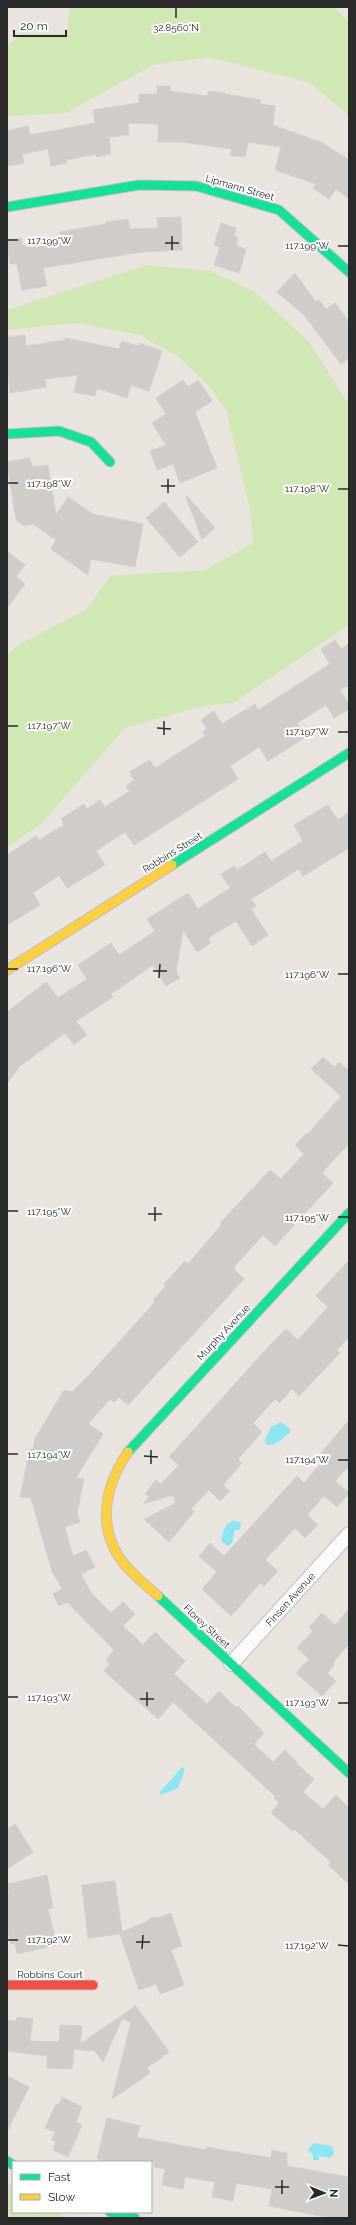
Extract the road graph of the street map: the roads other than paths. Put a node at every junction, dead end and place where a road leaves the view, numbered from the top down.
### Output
1 (7, 207) edge
2 (349, 272) edge
3 (7, 434) edge
4 (110, 462) dead end
5 (349, 753) edge
6 (7, 970) edge
7 (349, 1213) edge
8 (116, 1469) joint
9 (349, 1534) edge
10 (231, 1664) junction
11 (349, 1773) edge
12 (7, 1985) edge
13 (93, 1985) dead end
14 (114, 2213) edge
15 (135, 2218) edge

1 - 2 street, Lipmann Street
3 - 4 street
5 - 6 street, Robbins Street
7 - 8 street, Murphy Avenue
8 - 10 street, Florey Street
9 - 10 street, Finsen Avenue
10 - 11 street, Florey Street
12 - 13 street, Robbins Court
14 - 15 street

